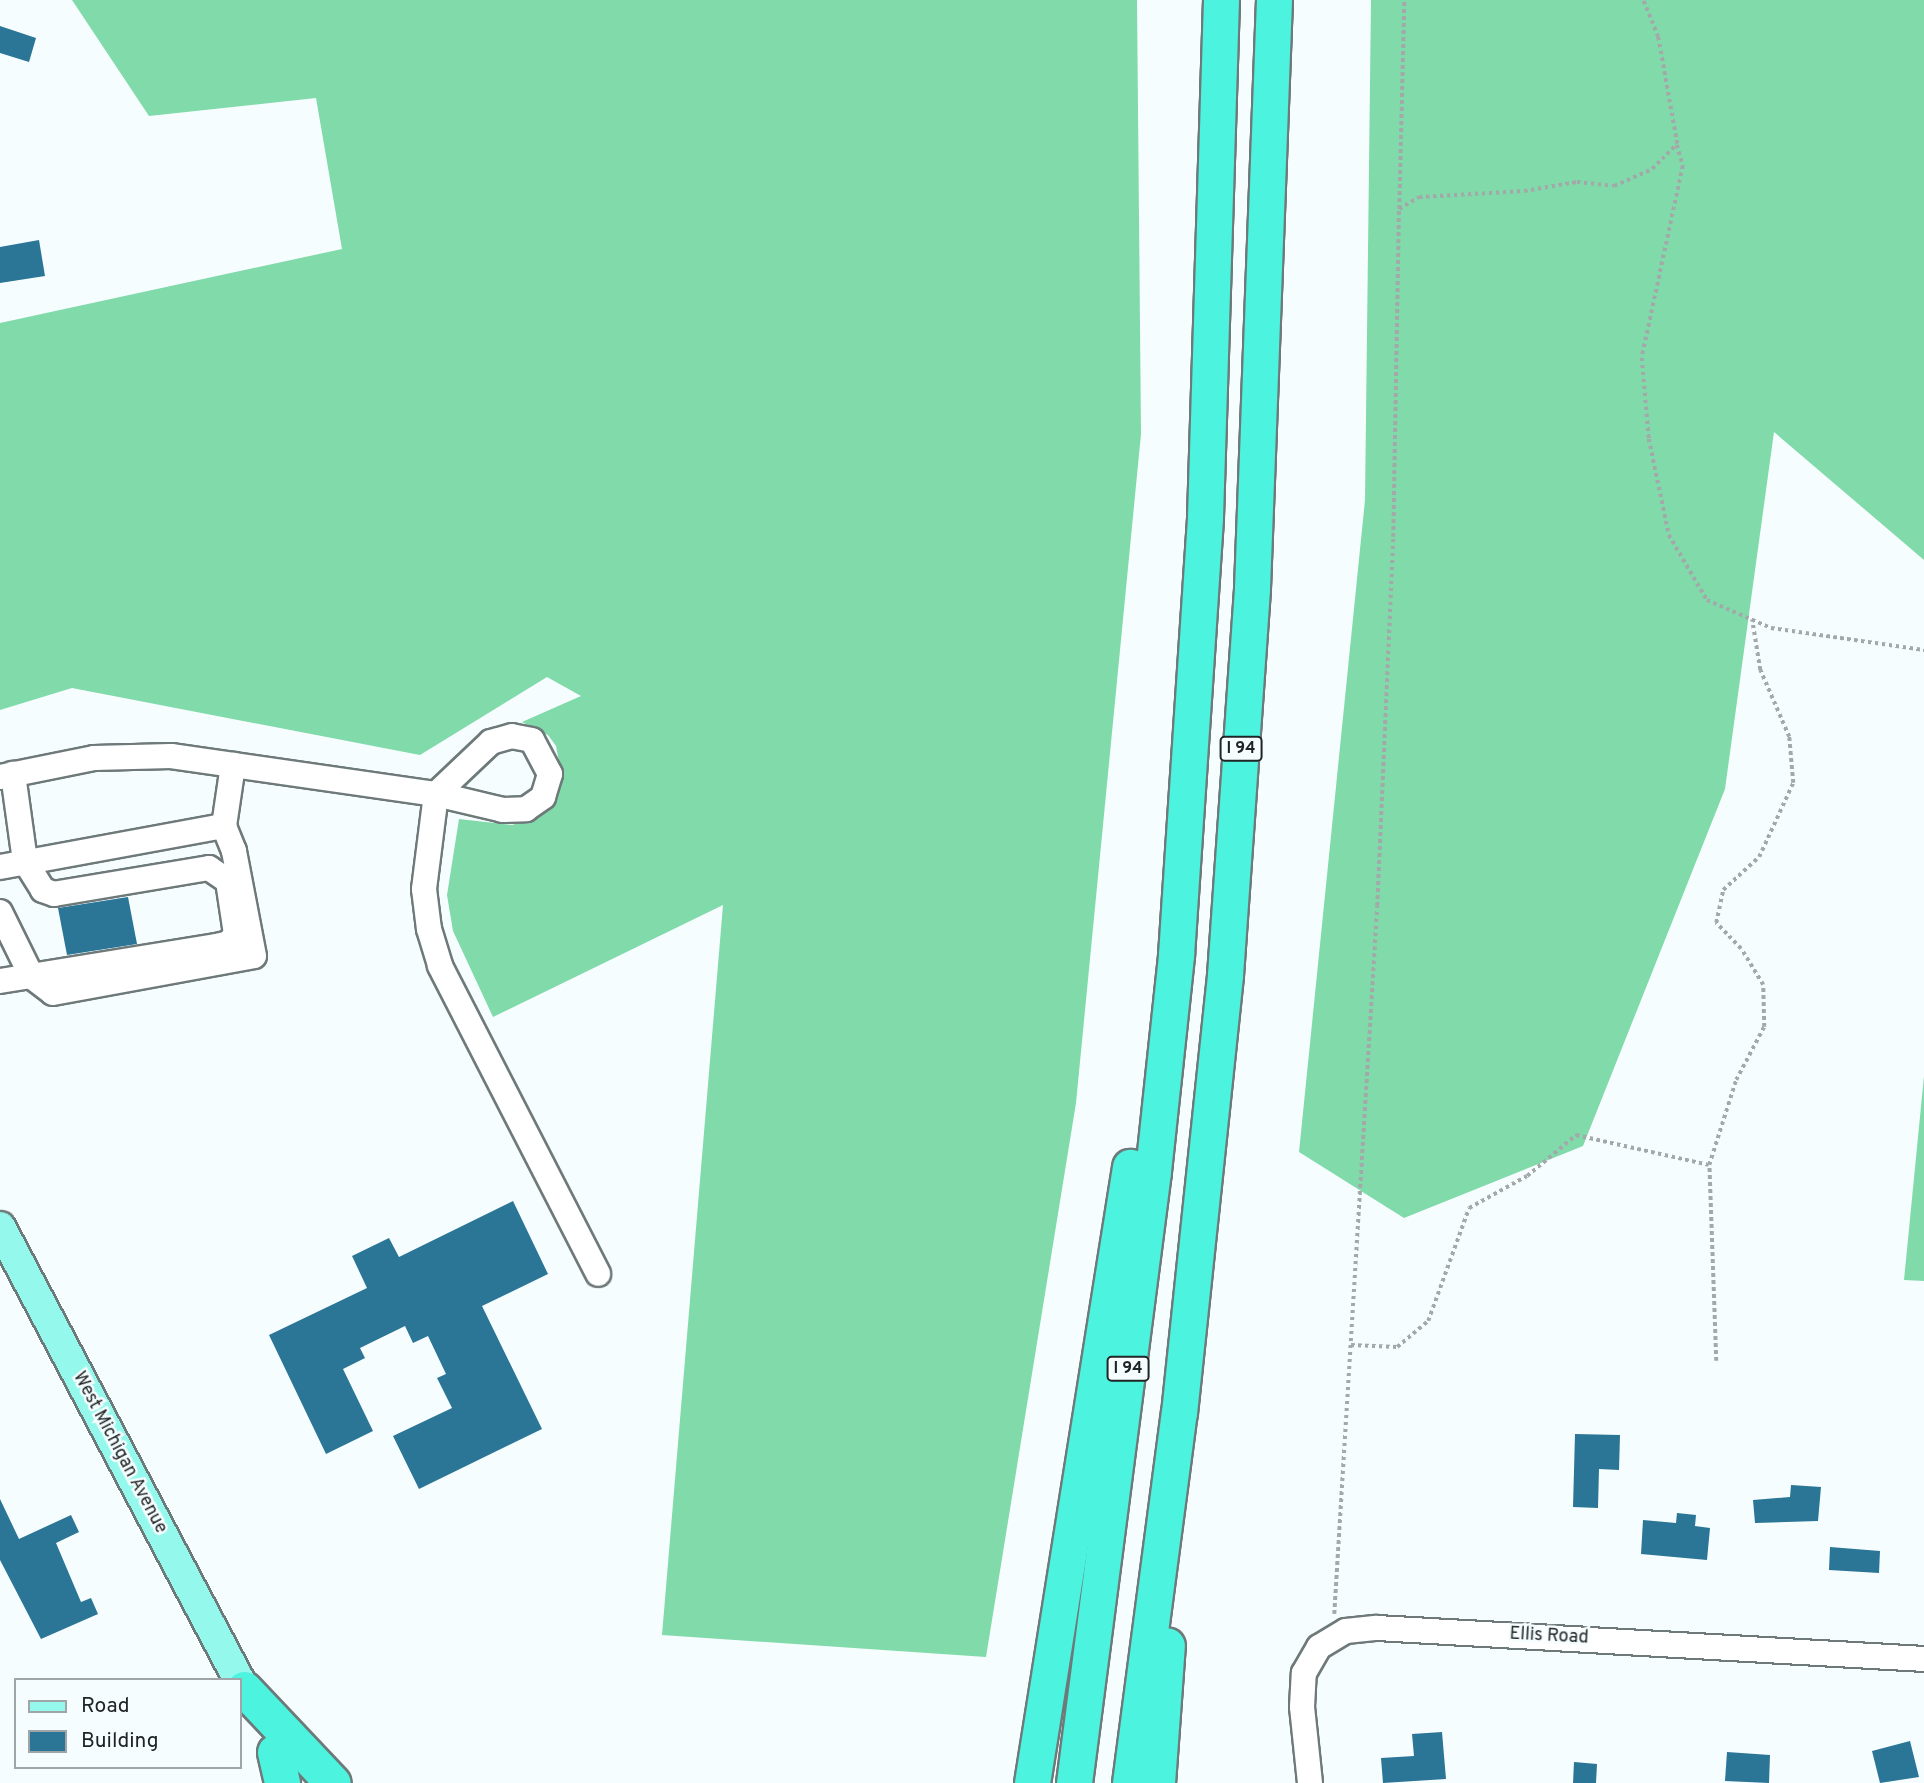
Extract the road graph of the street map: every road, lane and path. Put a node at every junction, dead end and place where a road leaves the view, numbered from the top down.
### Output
1 (1221, 0) edge
2 (1274, 0) edge
3 (1404, 0) edge
4 (1643, 0) edge
5 (1677, 144) junction
6 (1399, 209) junction
7 (1752, 620) junction
8 (1924, 650) edge
9 (233, 765) junction
10 (6, 776) edge
11 (224, 826) junction
12 (25, 861) junction
13 (0, 867) edge
14 (0, 912) edge
15 (1176, 955) junction
16 (32, 977) junction
17 (0, 981) edge
18 (1709, 1165) junction
19 (0, 1227) edge
20 (598, 1274) dead end
21 (1351, 1345) junction
22 (1716, 1361) dead end
23 (1168, 1495) junction
24 (1339, 1634) junction
25 (1924, 1659) edge
26 (238, 1678) edge
27 (242, 1685) edge
28 (242, 1686) edge
29 (279, 1767) edge
30 (292, 1783) edge
31 (333, 1783) edge
32 (1032, 1783) edge
33 (1074, 1783) edge
34 (1130, 1783) edge
35 (1157, 1783) edge
36 (1310, 1783) edge

1 - 15 highway, I 94
2 - 23 highway, I 94
3 - 6 path
4 - 5 path
5 - 6 path
5 - 7 path
6 - 21 path
7 - 8 path
7 - 18 path
9 - 10 street
9 - 11 street
9 - 20 street
10 - 12 street
11 - 12 street
11 - 16 street
12 - 13 street
12 - 16 street
14 - 16 street
15 - 32 highway
15 - 33 highway, I 94
16 - 17 street
18 - 21 path
18 - 22 path
19 - 26 main road, West Michigan Avenue
21 - 24 path
23 - 34 highway, I 94
23 - 35 highway
24 - 25 street, Ellis Road
24 - 36 street
27 - 31 highway
28 - 29 main road, West Michigan Avenue
29 - 30 main road, West Michigan Avenue

